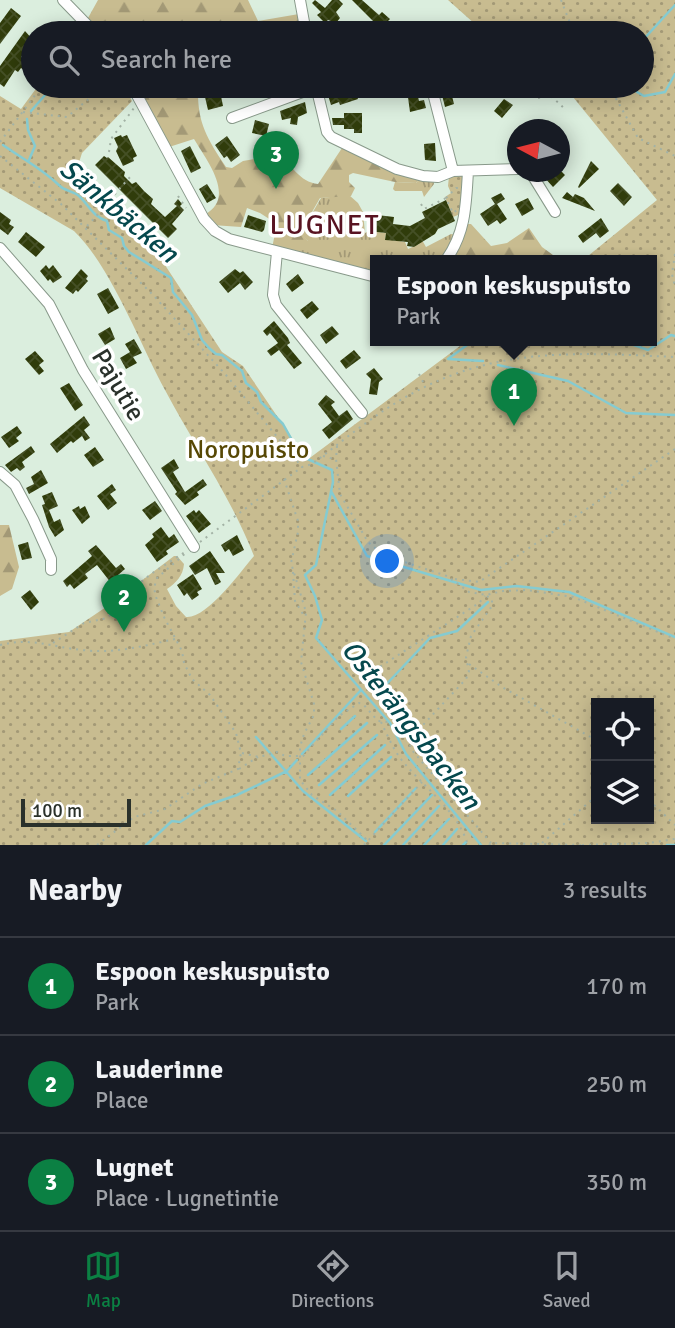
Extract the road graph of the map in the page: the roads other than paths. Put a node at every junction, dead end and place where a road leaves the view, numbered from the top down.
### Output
1 (63, 0) edge
2 (300, 0) edge
3 (83, 21) edge
4 (304, 21) edge
5 (138, 98) edge
6 (284, 98) edge
7 (319, 98) edge
8 (434, 98) edge
9 (232, 118) dead end
10 (507, 169) edge
11 (453, 171) junction
12 (468, 171) junction
13 (537, 182) edge
14 (555, 212) dead end
15 (0, 248) edge
16 (277, 252) junction
17 (449, 255) edge
18 (370, 275) edge
19 (362, 413) dead end
20 (0, 472) edge
21 (194, 547) road end
22 (51, 570) dead end

1 - 3 street
2 - 4 street
5 - 16 street
6 - 9 street
7 - 11 street
8 - 11 street
10 - 12 street
11 - 12 street
12 - 17 street
13 - 14 street
15 - 21 street, Pajutie
16 - 18 street
16 - 19 street
20 - 22 street

